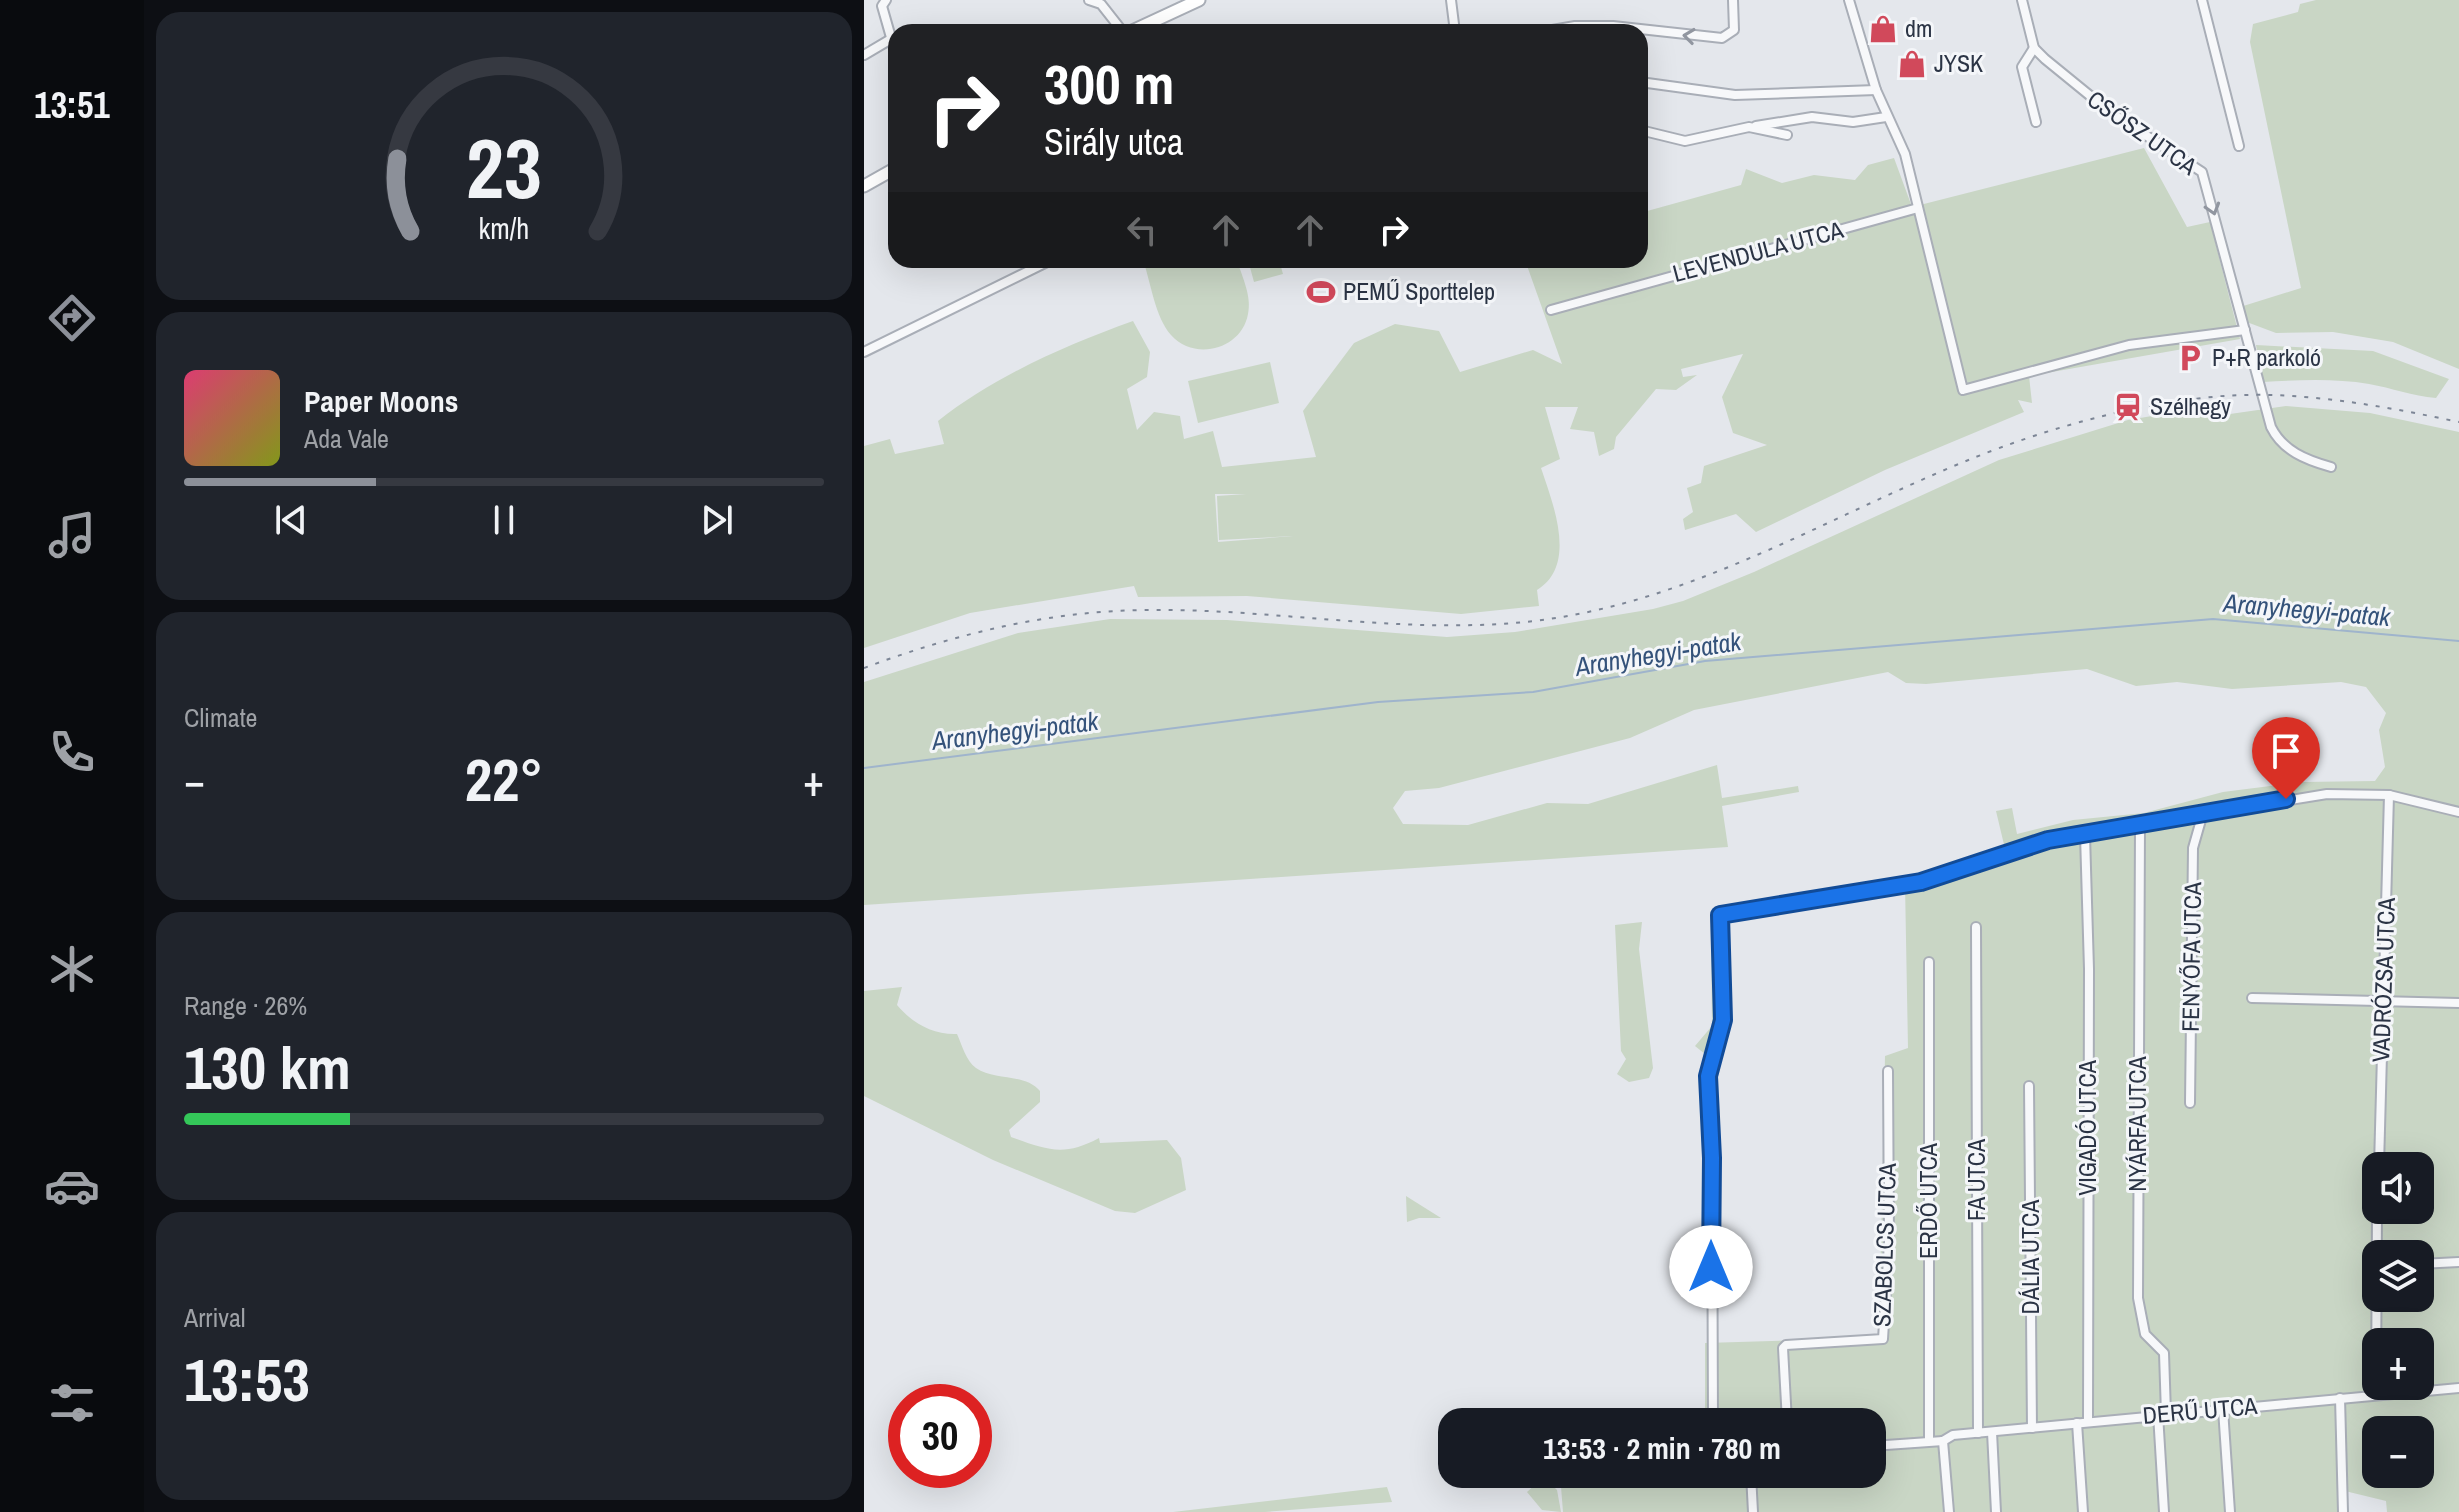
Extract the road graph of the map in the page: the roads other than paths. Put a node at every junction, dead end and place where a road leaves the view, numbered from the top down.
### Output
1 (886, 0) edge
2 (1089, 0) edge
3 (1199, 0) edge
4 (1451, 0) edge
5 (1733, 0) edge
6 (1849, 0) edge
7 (2022, 0) edge
8 (2202, 0) edge
9 (1117, 24) edge
10 (1149, 24) edge
11 (1454, 24) edge
12 (888, 28) edge
13 (1648, 30) edge
14 (888, 41) edge
15 (2034, 48) junction
16 (864, 55) edge
17 (1648, 83) edge
18 (1876, 90) junction
19 (1886, 117) junction
20 (2036, 122) dead end
21 (1749, 127) junction
22 (1648, 132) edge
23 (1787, 135) dead end
24 (2239, 146) dead end
25 (888, 172) edge
26 (864, 186) edge
27 (1918, 208) junction
28 (1035, 268) edge
29 (1551, 310) dead end
30 (2245, 330) junction
31 (864, 352) edge
32 (2331, 467) dead end
33 (2389, 795) junction
34 (2459, 812) edge
35 (2203, 813) junction
36 (2140, 824) junction
37 (2085, 835) junction
38 (1976, 927) dead end
39 (1929, 962) dead end
40 (2252, 998) dead end
41 (2384, 1001) junction
42 (2459, 1003) edge
43 (1888, 1071) dead end
44 (2029, 1086) dead end
45 (2190, 1103) dead end
46 (2379, 1152) edge
47 (2459, 1262) edge
48 (2434, 1263) edge
49 (2459, 1388) edge
50 (2434, 1390) edge
51 (2362, 1395) edge
52 (2340, 1398) junction
53 (1713, 1408) edge
54 (1786, 1408) edge
55 (2223, 1409) junction
56 (2162, 1414) junction
57 (2088, 1422) junction
58 (2077, 1423) junction
59 (2032, 1428) junction
60 (1992, 1432) junction
61 (1978, 1433) junction
62 (1929, 1440) junction
63 (1943, 1441) junction
64 (1886, 1445) edge
65 (1752, 1488) edge
66 (1753, 1512) edge
67 (1949, 1512) edge
68 (1996, 1512) edge
69 (2083, 1512) edge
70 (2164, 1512) edge
71 (2230, 1512) edge
72 (2343, 1512) edge

1 - 12 street
2 - 9 street
3 - 10 main road
4 - 11 street
5 -> 13 street
6 - 18 street
7 - 15 street
8 - 24 street
14 - 16 street
15 - 20 street
15 -> 30 street, CSŐSZ UTCA
17 - 18 street
18 - 19 street
19 - 21 street
19 - 27 street
21 - 22 street
21 - 23 street
25 - 26 main road
27 - 29 street, LEVENDULA UTCA
27 - 30 street
28 - 31 street
30 - 32 street, CSŐSZ UTCA
33 - 34 street
33 - 35 street
33 - 41 street, VADRÓZSA UTCA
35 - 36 street
35 - 45 street, FENYŐFA UTCA
36 - 37 street
36 - 56 street, NYÁRFA UTCA
37 - 53 street
37 - 57 street, VIGADÓ UTCA
38 - 61 street, FA UTCA
39 - 62 street, ERDŐ UTCA
40 - 41 street
41 - 42 street
41 - 46 street, VADRÓZSA UTCA
43 - 54 street, SZABOLCS UTCA
44 - 59 street, DÁLIA UTCA
47 - 48 street
49 - 50 street, DERŰ UTCA
51 - 52 street, DERŰ UTCA
52 - 55 street, DERŰ UTCA
52 - 72 street
55 - 56 street, DERŰ UTCA
55 - 71 street
56 - 57 street, DERŰ UTCA
56 - 70 street, NYÁRFA UTCA
57 - 58 street, DERŰ UTCA
58 - 59 street, DERŰ UTCA
58 - 69 street
59 - 60 street, DERŰ UTCA
60 - 61 street, DERŰ UTCA
60 - 68 street
61 - 63 street, DERŰ UTCA
62 - 63 street, DERŰ UTCA
62 - 64 street, DERŰ UTCA
63 - 67 street
65 - 66 street

